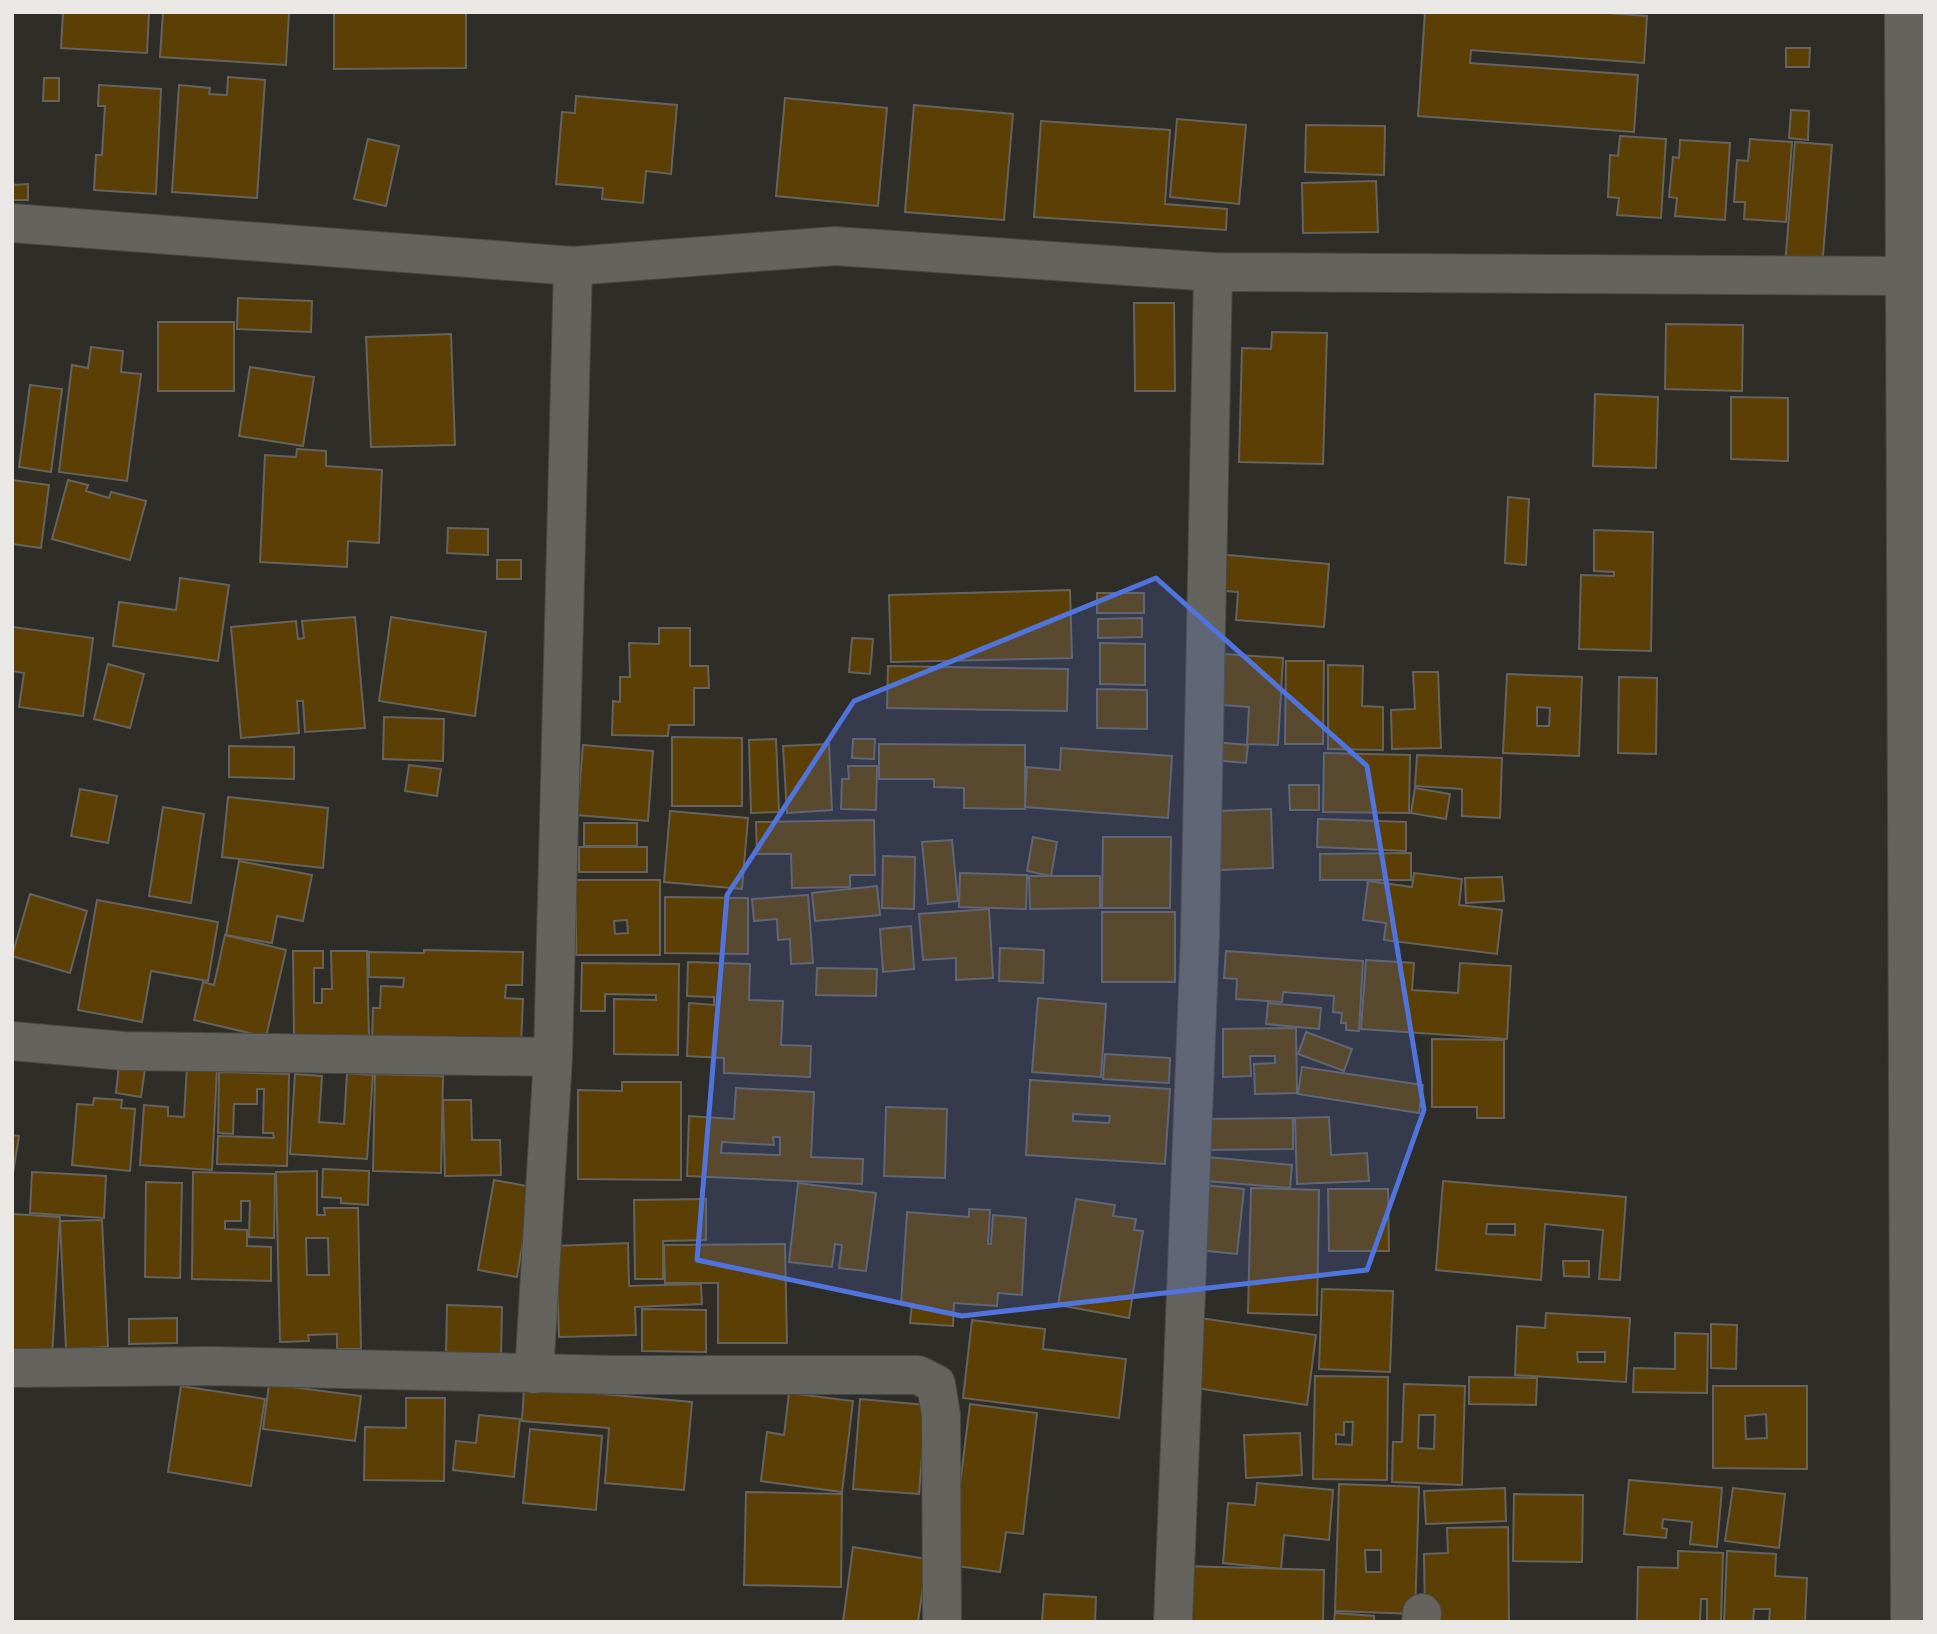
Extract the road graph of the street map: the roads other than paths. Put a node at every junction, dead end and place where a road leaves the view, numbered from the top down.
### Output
1 (1904, 12) edge
2 (12, 223) edge
3 (573, 266) junction
4 (1213, 272) junction
5 (1905, 276) junction
6 (12, 1041) edge
7 (553, 1057) junction
8 (12, 1368) edge
9 (534, 1374) junction
10 (942, 1622) edge
11 (1172, 1622) edge
12 (1910, 1622) edge

1 - 5 street
2 - 3 street
3 - 4 street
3 - 7 street
4 - 5 street
4 - 11 street
5 - 12 street
6 - 7 street
7 - 9 street
8 - 9 street
9 - 10 street

